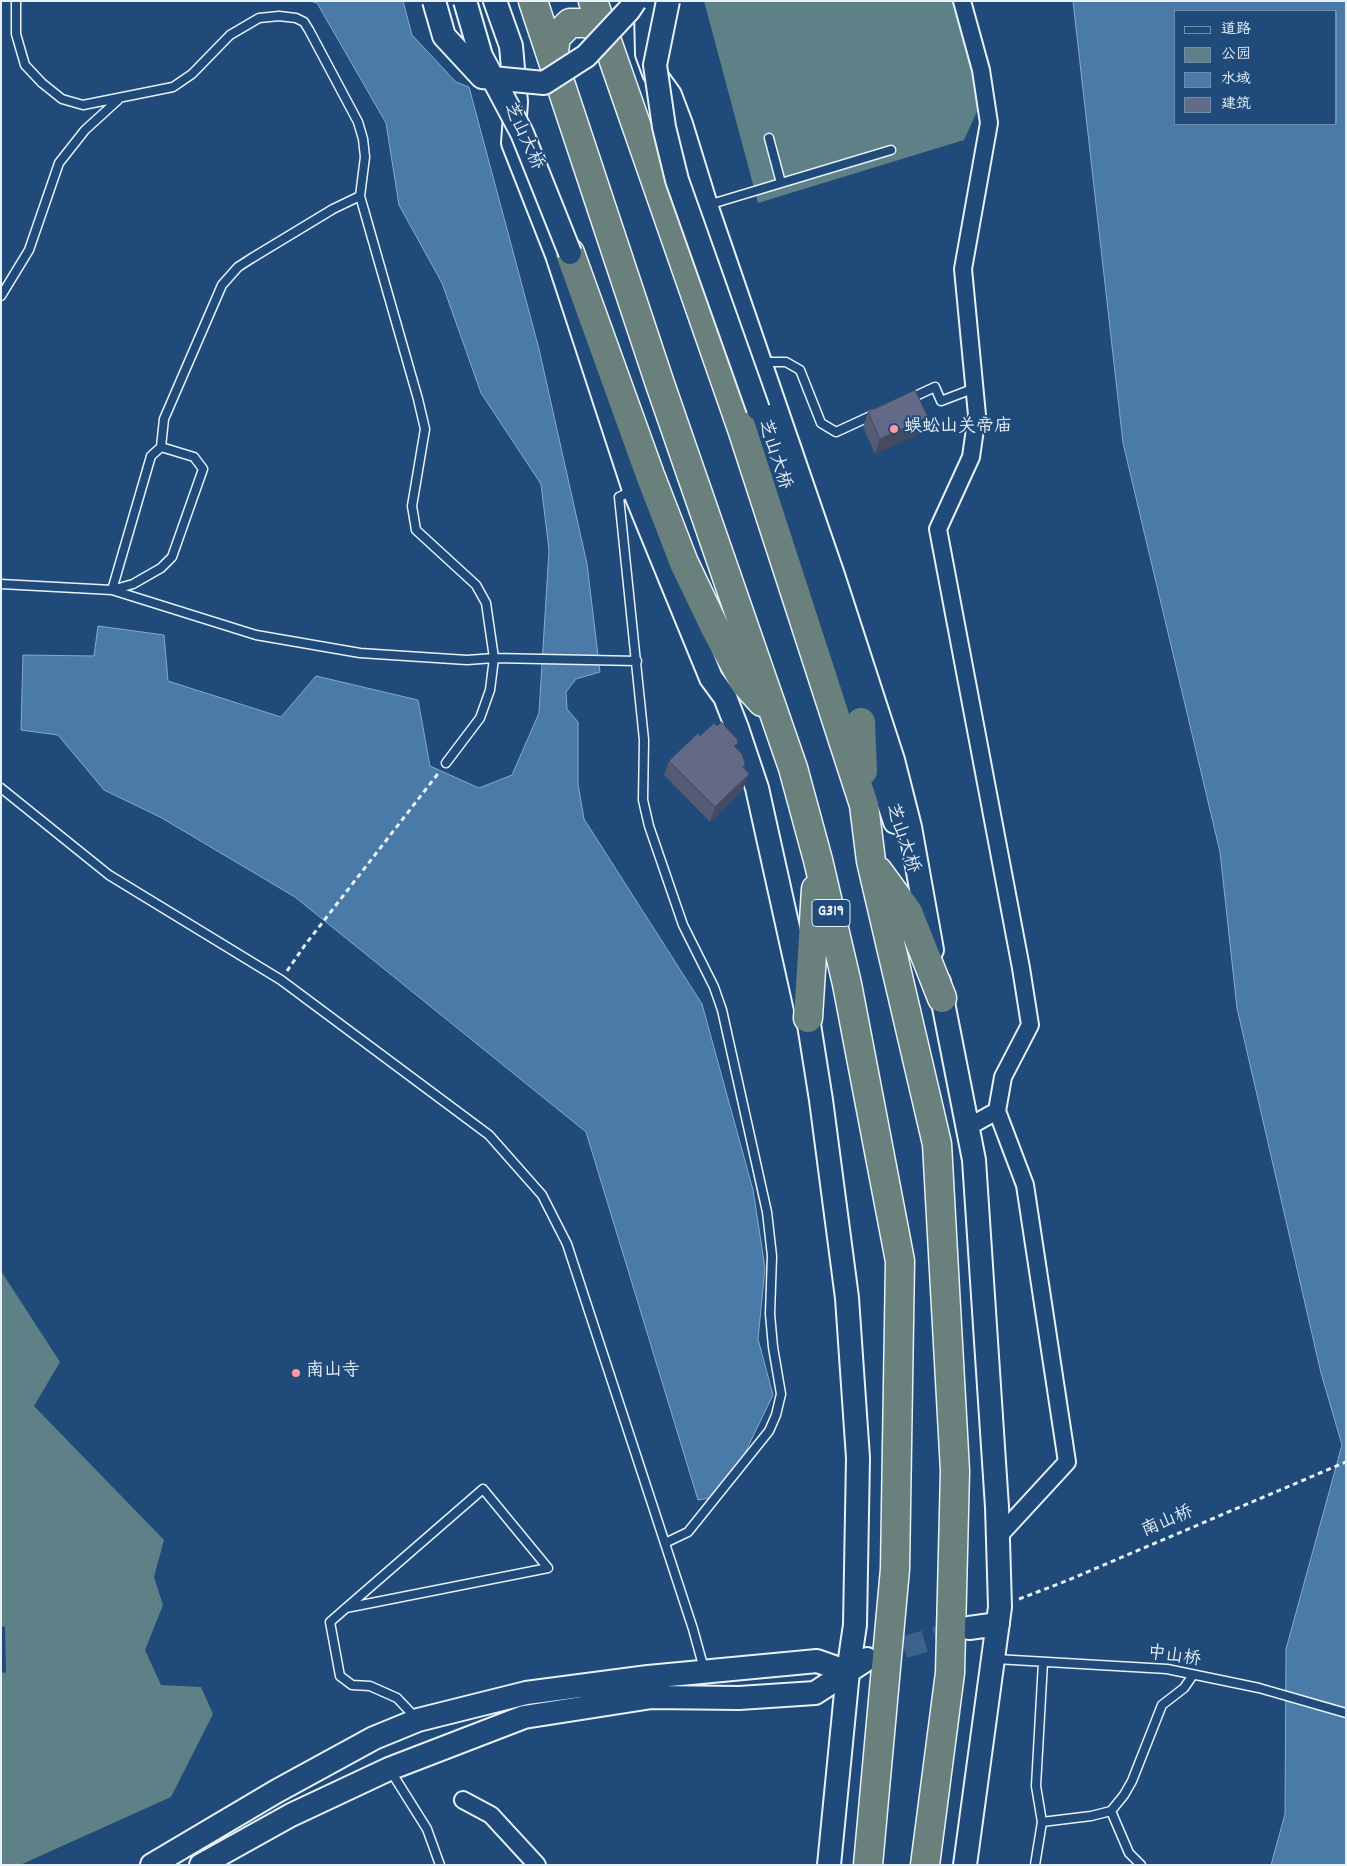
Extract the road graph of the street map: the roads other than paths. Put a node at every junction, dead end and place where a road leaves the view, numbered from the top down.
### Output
1 (16, 1) edge
2 (434, 1) edge
3 (466, 1) edge
4 (495, 1) edge
5 (533, 1) edge
6 (593, 1) edge
7 (635, 1) edge
8 (643, 1) edge
9 (668, 1) edge
10 (962, 1) edge
11 (603, 32) junction
12 (553, 58) junction
13 (119, 99) junction
14 (769, 138) dead end
15 (891, 150) dead end
16 (781, 183) junction
17 (360, 196) junction
18 (706, 205) junction
19 (570, 253) joint
20 (1, 296) edge
21 (760, 362) junction
22 (974, 388) junction
23 (899, 403) edge
24 (881, 411) edge
25 (160, 447) junction
26 (634, 490) junction
27 (1, 584) edge
28 (112, 590) junction
29 (494, 658) junction
30 (637, 661) junction
31 (775, 717) junction
32 (861, 722) junction
33 (446, 763) road end
34 (1, 788) edge
35 (864, 805) junction
36 (818, 860) junction
37 (871, 861) junction
38 (923, 904) junction
39 (942, 998) junction
40 (808, 1018) junction
41 (997, 1111) junction
42 (968, 1127) junction
43 (997, 1538) junction
44 (665, 1544) junction
45 (346, 1608) junction
46 (999, 1616) junction
47 (969, 1628) tunnel mouth
48 (867, 1659) tunnel mouth
49 (994, 1659) junction
50 (1043, 1662) junction
51 (704, 1672) junction
52 (848, 1672) junction
53 (1193, 1675) junction
54 (1346, 1713) edge
55 (418, 1720) junction
56 (389, 1769) junction
57 (463, 1800) dead end
58 (1111, 1811) junction
59 (1042, 1822) junction
60 (152, 1865) edge
61 (201, 1865) edge
62 (440, 1865) edge
63 (537, 1865) edge
64 (829, 1865) edge
65 (868, 1865) edge
66 (925, 1865) edge
67 (965, 1865) edge
68 (1035, 1865) edge
69 (1142, 1865) edge

1 - 13 lane
2 - 7 street, 芝山大桥, bridge
3 - 19 street, 芝山大桥, bridge
4 - 26 street
5 - 12 highway, G319
6 - 11 highway
8 - 18 street
9 - 32 street, 芝山大桥, bridge
10 - 22 street
11 - 12 highway
11 - 35 highway
12 - 31 highway, G319
13 - 17 lane
13 - 20 lane
14 - 16 lane
15 - 16 lane
16 - 18 lane
17 - 25 lane
17 - 29 lane
18 - 21 street
19 - 31 highway
21 - 24 lane
21 - 38 street
22 - 23 lane
22 - 41 street
25 - 28 lane
25 - 28 lane
26 - 30 lane
26 - 40 street
27 - 28 lane
28 - 29 lane
29 - 30 lane
29 - 33 lane
30 - 44 lane
31 - 36 highway, G319
32 - 35 highway
32 - 38 street, 芝山大桥
34 - 44 lane
35 - 37 highway
36 - 40 highway
36 - 65 highway, G319
37 - 39 highway
37 - 66 highway
38 - 39 street
39 - 42 street
40 - 52 street
41 - 42 street
41 - 43 street
42 - 43 street
43 - 46 street
44 - 51 lane
45 - 45 lane
45 - 55 lane
46 - 47 street
46 - 49 street
48 - 52 street
49 - 50 lane, 中山桥
49 - 67 street
50 - 53 lane, 中山桥
50 - 59 lane
51 - 52 street
51 - 55 street
52 - 56 street
52 - 64 street
53 - 54 lane, 中山桥
53 - 58 lane
55 - 60 street
56 - 61 street
56 - 62 lane
57 - 63 street
58 - 59 lane
58 - 69 lane
59 - 68 lane

